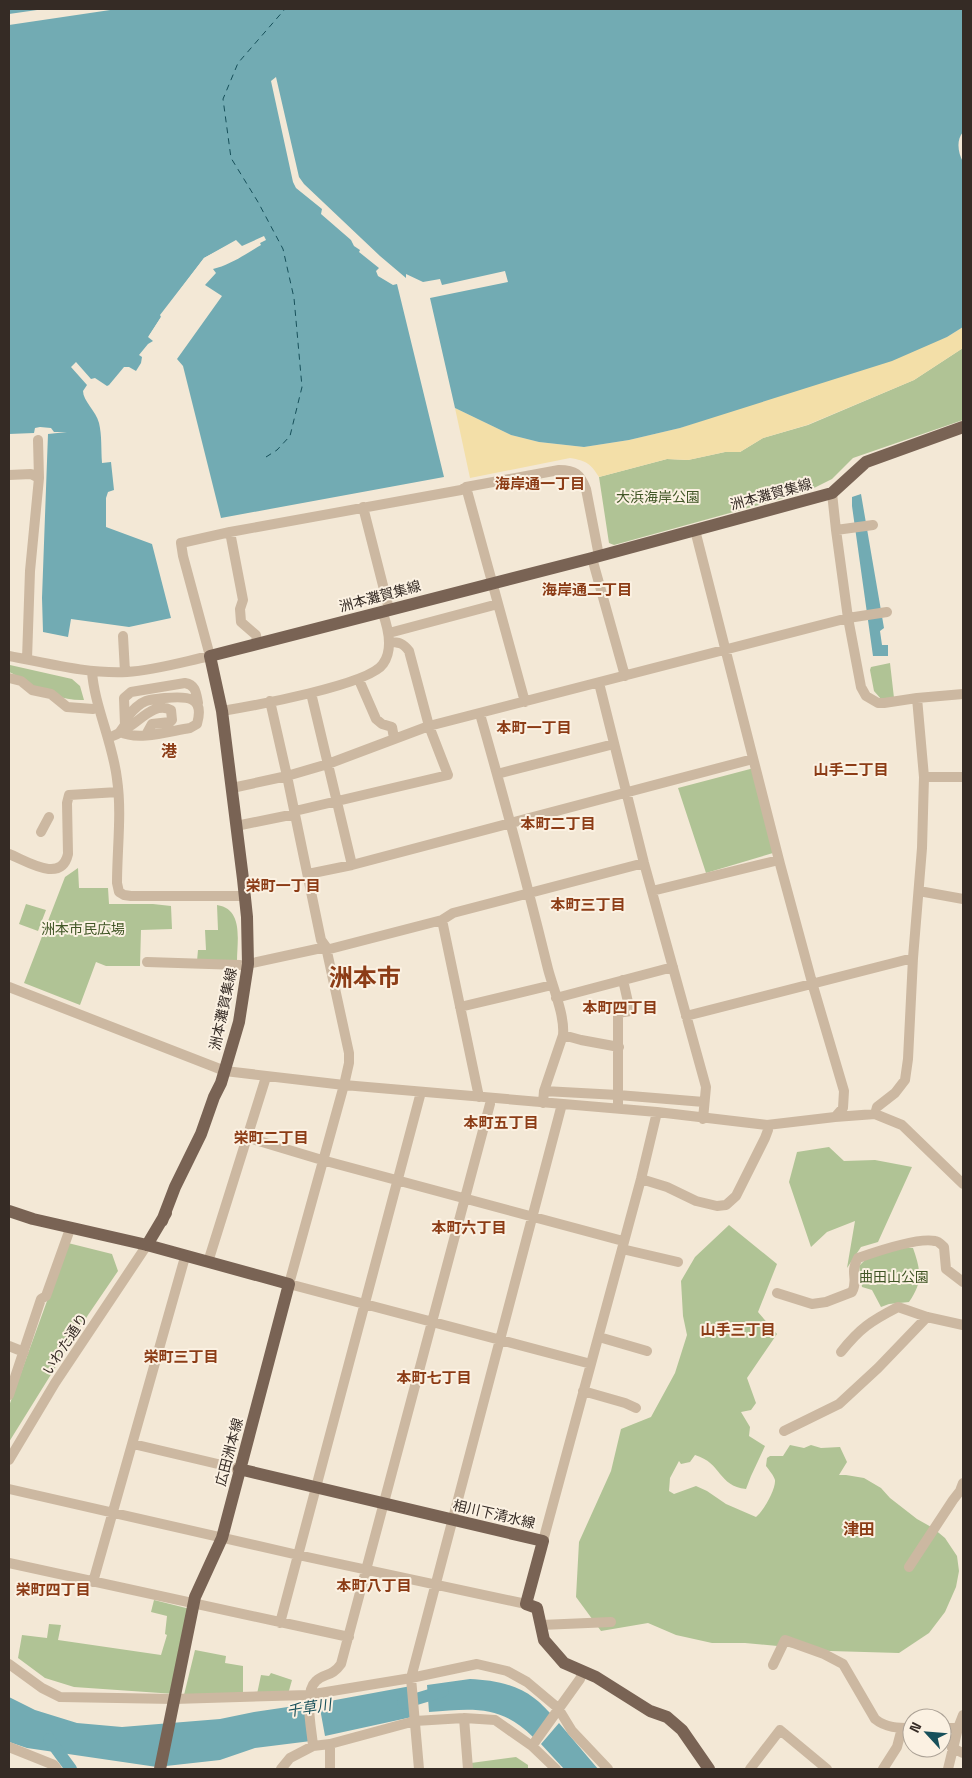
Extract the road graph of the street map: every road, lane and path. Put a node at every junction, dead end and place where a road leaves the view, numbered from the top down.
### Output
1 (963, 427) edge
2 (38, 440) dead end
3 (9, 475) edge
4 (39, 478) junction
5 (466, 487) junction
6 (832, 493) junction
7 (363, 507) junction
8 (872, 524) dead end
9 (695, 530) junction
10 (836, 530) junction
11 (230, 532) junction
12 (595, 557) junction
13 (491, 583) junction
14 (498, 604) junction
15 (386, 610) junction
16 (887, 612) dead end
17 (848, 618) junction
18 (123, 636) dead end
19 (389, 637) junction
20 (257, 643) junction
21 (726, 650) junction
22 (9, 656) edge
23 (210, 656) junction
24 (27, 659) junction
25 (92, 671) junction
26 (124, 672) junction
27 (625, 676) junction
28 (9, 678) edge
29 (359, 680) junction
30 (599, 683) junction
31 (311, 692) junction
32 (963, 694) edge
33 (917, 698) junction
34 (270, 701) junction
35 (525, 702) junction
36 (198, 703) junction
37 (93, 708) dead end
38 (222, 711) junction
39 (480, 714) junction
40 (429, 726) junction
41 (124, 730) junction
42 (146, 735) junction
43 (108, 737) junction
44 (394, 738) junction
45 (614, 744) junction
46 (753, 759) junction
47 (328, 764) junction
48 (497, 774) junction
49 (287, 776) junction
50 (924, 776) junction
51 (963, 777) edge
52 (232, 788) junction
53 (118, 792) junction
54 (627, 792) junction
55 (337, 801) junction
56 (295, 813) junction
57 (49, 817) dead end
58 (510, 824) junction
59 (236, 826) junction
60 (41, 832) dead end
61 (9, 854) edge
62 (779, 860) junction
63 (644, 863) junction
64 (352, 865) junction
65 (308, 874) junction
66 (652, 890) junction
67 (919, 891) junction
68 (530, 893) junction
69 (245, 896) junction
70 (963, 899) edge
71 (442, 920) junction
72 (326, 948) junction
73 (913, 958) junction
74 (147, 962) dead end
75 (244, 964) junction
76 (673, 967) junction
77 (623, 980) junction
78 (812, 984) junction
79 (552, 985) junction
80 (9, 987) edge
81 (556, 998) junction
82 (460, 1007) junction
83 (686, 1016) junction
84 (563, 1035) junction
85 (619, 1047) junction
86 (223, 1077) junction
87 (266, 1077) junction
88 (344, 1085) junction
89 (544, 1091) junction
90 (421, 1092) junction
91 (479, 1097) junction
92 (618, 1099) junction
93 (543, 1102) junction
94 (704, 1102) junction
95 (490, 1104) dead end
96 (562, 1104) junction
97 (657, 1112) junction
98 (875, 1114) junction
99 (836, 1116) junction
100 (702, 1119) junction
101 (767, 1125) junction
102 (246, 1138) junction
103 (322, 1160) junction
104 (641, 1179) junction
105 (398, 1180) junction
106 (963, 1184) edge
107 (465, 1199) junction
108 (9, 1211) edge
109 (532, 1216) junction
110 (70, 1229) junction
111 (623, 1245) junction
112 (147, 1246) junction
113 (185, 1256) junction
114 (208, 1262) junction
115 (678, 1262) dead end
116 (963, 1282) edge
117 (289, 1284) junction
118 (777, 1293) dead end
119 (365, 1303) junction
120 (928, 1317) junction
121 (962, 1320) edge
122 (432, 1321) junction
123 (599, 1337) junction
124 (499, 1340) junction
125 (9, 1346) edge
126 (647, 1351) dead end
127 (24, 1352) junction
128 (841, 1352) dead end
129 (591, 1364) junction
130 (583, 1392) junction
131 (9, 1395) edge
132 (636, 1408) dead end
133 (784, 1431) dead end
134 (133, 1444) junction
135 (9, 1460) edge
136 (239, 1469) junction
137 (963, 1483) edge
138 (316, 1488) junction
139 (9, 1489) edge
140 (384, 1503) junction
141 (112, 1514) junction
142 (452, 1520) junction
143 (222, 1538) junction
144 (543, 1541) junction
145 (298, 1556) junction
146 (9, 1563) edge
147 (909, 1567) dead end
148 (367, 1570) junction
149 (93, 1582) junction
150 (435, 1585) junction
151 (193, 1604) junction
152 (526, 1604) junction
153 (611, 1622) dead end
154 (280, 1623) junction
155 (541, 1625) junction
156 (349, 1637) junction
157 (9, 1664) edge
158 (773, 1665) dead end
159 (583, 1672) junction
160 (411, 1678) junction
161 (308, 1695) junction
162 (174, 1699) junction
163 (558, 1708) junction
164 (464, 1718) junction
165 (415, 1721) junction
166 (961, 1723) edge
167 (902, 1728) edge
168 (902, 1738) edge
169 (330, 1744) junction
170 (313, 1746) junction
171 (532, 1746) junction
172 (9, 1747) edge
173 (952, 1748) joint
174 (963, 1753) edge
175 (57, 1769) edge
176 (160, 1769) edge
177 (281, 1769) edge
178 (330, 1769) edge
179 (419, 1769) edge
180 (468, 1769) edge
181 (556, 1769) edge
182 (608, 1769) edge
183 (709, 1769) edge
184 (750, 1769) edge
185 (827, 1769) edge
186 (883, 1769) edge

1 - 6 main road, 洲本灘賀集線
2 - 4 street
3 - 4 street
4 - 24 street
5 - 7 street
5 - 12 street
5 - 13 street
6 - 9 main road, 洲本灘賀集線
6 - 10 street
7 - 11 street
7 - 15 street
8 - 10 street
9 - 12 main road, 洲本灘賀集線
9 - 21 street
10 - 17 street
11 - 20 street
11 - 23 street
12 - 13 main road, 洲本灘賀集線
12 - 27 street
13 - 14 street
13 - 15 main road, 洲本灘賀集線
14 - 19 street
14 - 35 street
15 - 19 street
15 - 20 main road, 洲本灘賀集線
16 - 17 street
17 - 21 street
17 - 33 street
18 - 26 street
19 - 29 street
19 - 40 street
20 - 23 main road, 洲本灘賀集線
21 - 27 street
21 - 46 street
22 - 24 street
23 - 26 street
23 - 38 main road, 洲本灘賀集線
24 - 25 street
25 - 26 street
25 - 43 street
27 - 30 street
28 - 37 street
29 - 31 street
29 - 44 street
30 - 35 street
30 - 45 street
31 - 34 street
31 - 47 street
32 - 33 street
33 - 50 street
34 - 38 street
34 - 49 street
35 - 39 street
36 - 41 street
36 - 41 street
36 - 42 street
38 - 52 main road, 洲本灘賀集線
39 - 40 street
39 - 48 street
40 - 44 street
40 - 55 street
41 - 42 street
41 - 42 street
41 - 43 street
43 - 53 street
44 - 47 street
45 - 48 street
45 - 54 street
46 - 54 street
46 - 62 street
47 - 49 street
47 - 55 street
48 - 58 street
49 - 52 street
49 - 56 street
50 - 51 street
50 - 67 street
52 - 59 main road, 洲本灘賀集線
53 - 61 street
53 - 69 street
54 - 58 street
54 - 63 street
55 - 56 street
55 - 64 street
56 - 59 street
56 - 65 street
57 - 60 street
58 - 64 street
58 - 68 street
59 - 69 main road, 洲本灘賀集線
62 - 66 street
62 - 78 street
63 - 66 street
63 - 68 street
64 - 65 street
65 - 72 street
66 - 76 street
67 - 70 street
67 - 73 street
68 - 71 street
68 - 79 street
69 - 75 main road, 洲本灘賀集線
71 - 72 street
71 - 82 street
72 - 75 street
72 - 88 street
73 - 78 street
73 - 98 street
74 - 75 street
75 - 86 main road, 洲本灘賀集線
76 - 77 street
76 - 83 street
77 - 81 street
77 - 85 street
78 - 83 street
78 - 99 street
79 - 81 street
79 - 82 street
80 - 86 street
81 - 84 street
82 - 91 street
83 - 94 street
84 - 85 street
84 - 89 street
85 - 92 street
86 - 87 street
86 - 112 main road, 洲本灘賀集線
87 - 88 street
87 - 102 street
88 - 90 street
88 - 103 street
89 - 92 street
89 - 93 street
90 - 91 street
90 - 105 street
91 - 93 street
92 - 94 street
93 - 96 street
94 - 100 street
95 - 107 street
96 - 97 street
96 - 109 street
97 - 100 street
97 - 104 street
98 - 99 street
98 - 106 street
99 - 101 street
100 - 101 street
101 - 104 street
102 - 103 street
102 - 114 street
103 - 105 street
103 - 117 street
104 - 111 street
105 - 107 street
105 - 119 street
107 - 109 street
107 - 122 street
108 - 110 main road
109 - 111 street
109 - 124 street
110 - 112 main road
110 - 127 street
111 - 115 street
111 - 123 street
112 - 113 main road
112 - 135 street, いわた通り
113 - 114 main road
113 - 134 street
114 - 117 main road
116 - 118 street
117 - 119 street
117 - 136 main road, 広田洲本線
119 - 122 street
119 - 138 street
120 - 121 street
120 - 128 street
120 - 133 street
122 - 124 street
122 - 140 street
123 - 126 street
123 - 129 street
124 - 129 street
124 - 142 street
125 - 127 street
127 - 131 street
129 - 130 street
130 - 132 street
130 - 144 street
134 - 136 street
134 - 141 street
136 - 138 main road, 相川下清水線
136 - 143 main road, 広田洲本線
137 - 147 street
138 - 140 main road, 相川下清水線
138 - 145 street
139 - 141 street
140 - 142 main road, 相川下清水線
140 - 148 street
141 - 143 street
141 - 149 street
142 - 144 main road, 相川下清水線
142 - 150 street
143 - 145 street
143 - 151 main road, 広田洲本線
144 - 152 main road, 相川下清水線
145 - 148 street
145 - 154 street
146 - 149 street
148 - 150 street
148 - 156 street
149 - 151 street
150 - 152 street
150 - 160 street
151 - 154 street
151 - 162 main road, 広田洲本線
152 - 155 main road
153 - 155 street
154 - 156 street
155 - 159 main road
156 - 161 street
157 - 162 street
158 - 167 street
159 - 163 street
159 - 183 main road
160 - 161 street
160 - 163 street
160 - 165 street
161 - 162 street
161 - 170 street
162 - 176 main road, 広田洲本線
163 - 171 street
163 - 182 street
164 - 165 street
164 - 171 street
164 - 180 street
165 - 169 street
165 - 179 street
166 - 173 street
168 - 186 street
169 - 170 street
169 - 178 street
170 - 177 street
171 - 181 street
172 - 175 street
173 - 174 street
184 - 185 street

